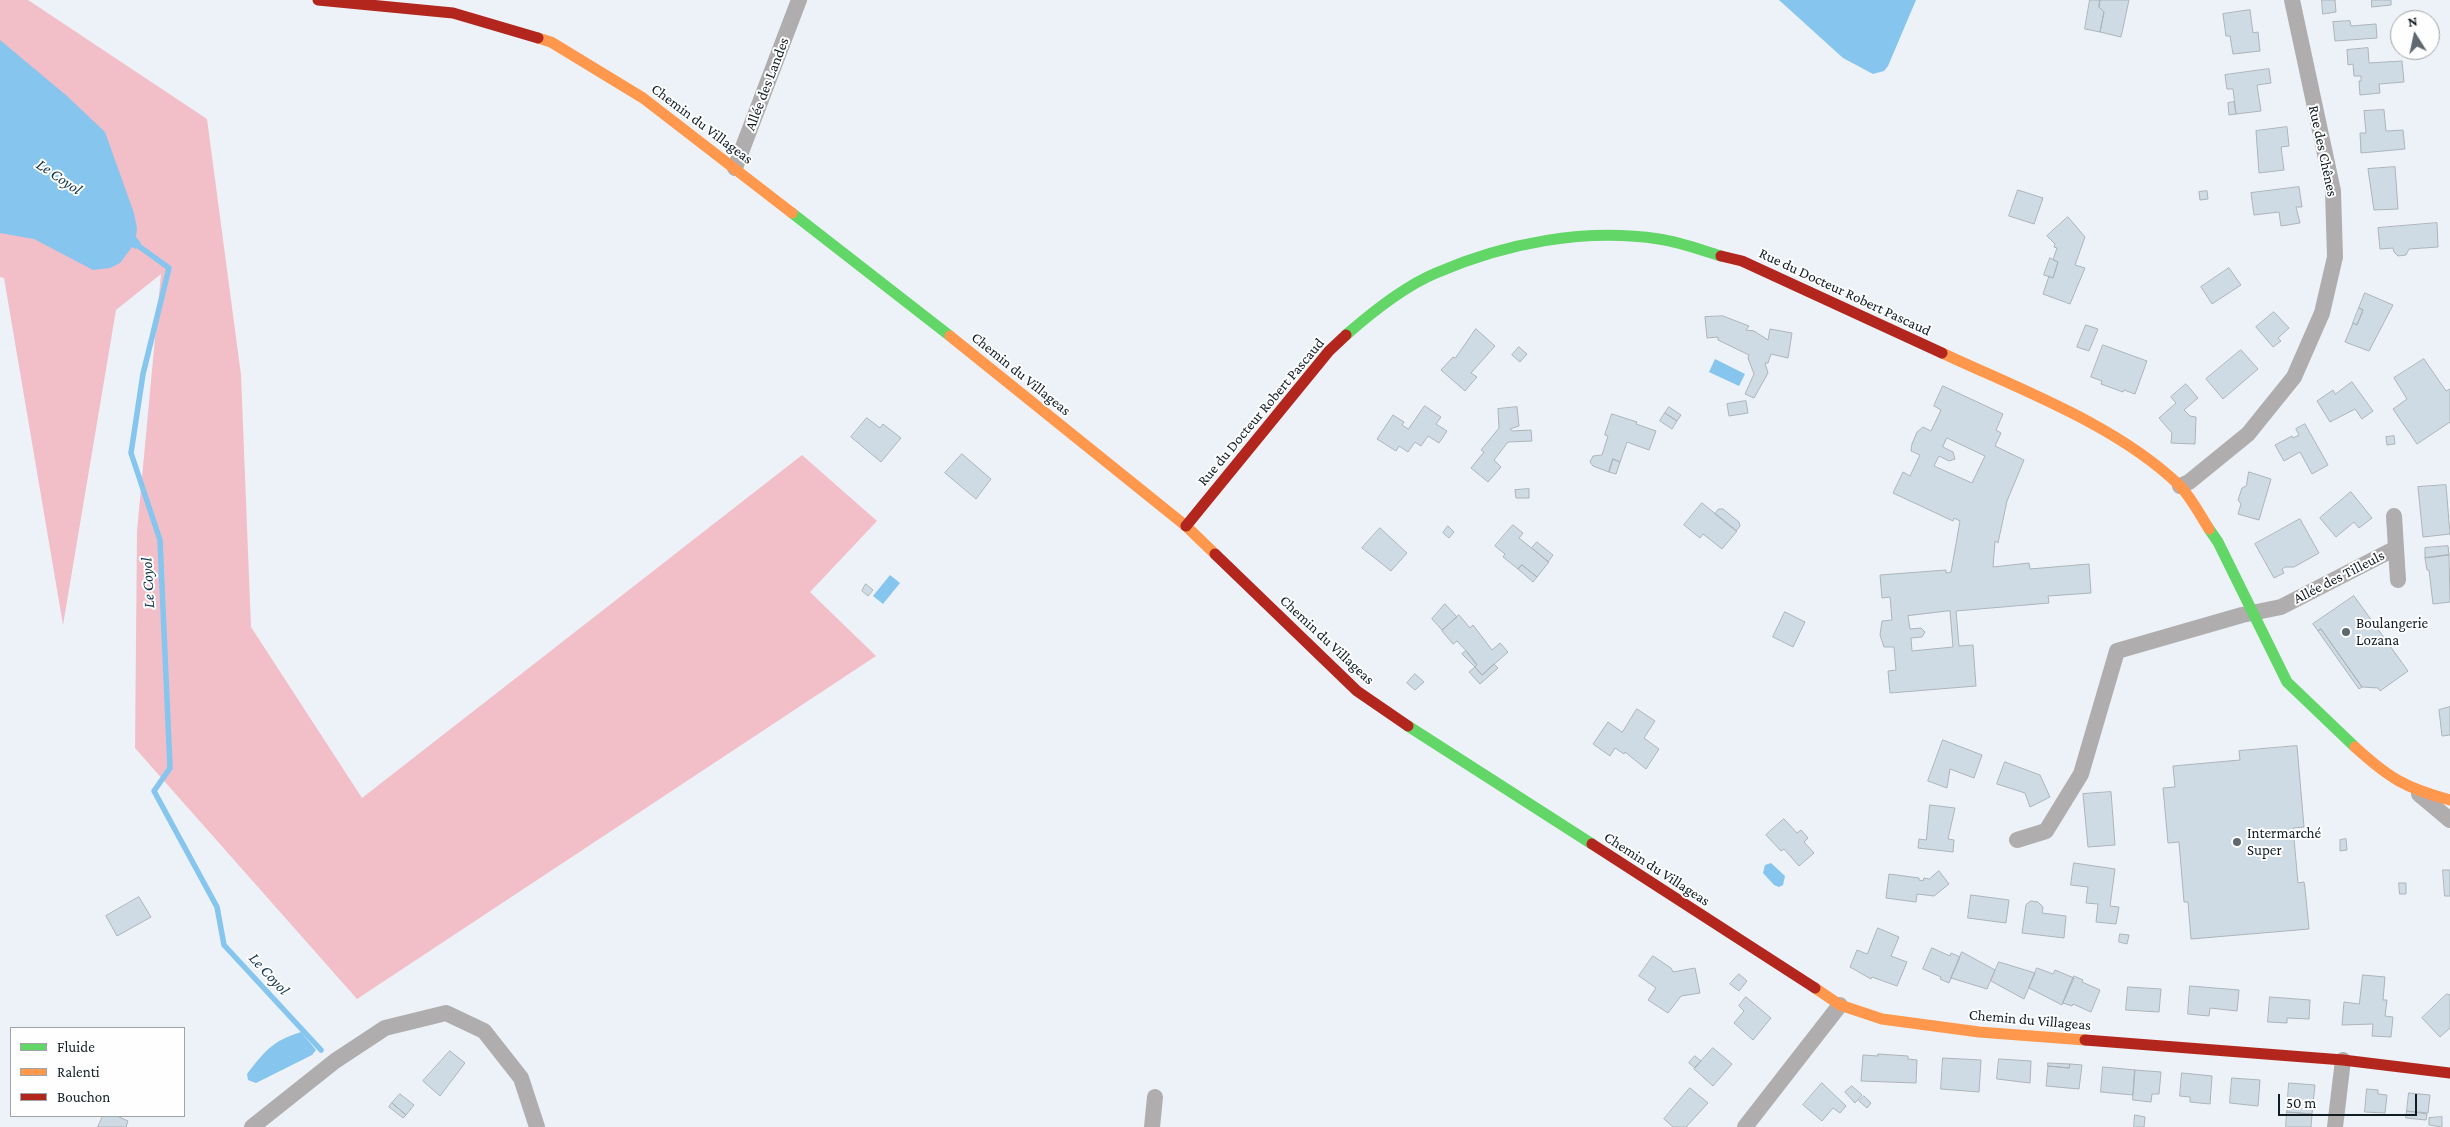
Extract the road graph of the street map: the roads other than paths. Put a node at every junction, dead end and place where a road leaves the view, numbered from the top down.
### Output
1 (318, 0) edge
2 (799, 0) edge
3 (2292, 0) edge
4 (736, 168) junction
5 (2180, 486) junction
6 (2394, 516) dead end
7 (1186, 526) junction
8 (2396, 548) junction
9 (2398, 580) dead end
10 (2251, 612) junction
11 (2416, 791) junction
12 (2450, 800) edge
13 (2450, 820) edge
14 (2017, 840) dead end
15 (1840, 1005) junction
16 (2343, 1060) junction
17 (2450, 1073) edge
18 (1155, 1097) dead end
19 (1747, 1126) edge
20 (252, 1127) edge
21 (537, 1127) edge
22 (1152, 1127) edge
23 (2335, 1127) edge

1 - 4 street, Chemin du Villageas
2 - 4 street, Allée des Landes
3 - 5 street, Rue des Chênes
4 - 7 street, Chemin du Villageas
5 - 7 street, Rue du Docteur Robert Pascaud
5 - 10 street, Rue du Docteur Robert Pascaud
6 - 8 street, Allée des Tilleuls
7 - 15 street, Chemin du Villageas
8 - 9 street
8 - 10 street, Allée des Tilleuls
10 - 11 street, Rue du Docteur Robert Pascaud
10 - 14 street, Allée des Tilleuls
11 - 12 street, Rue du Docteur Robert Pascaud
11 - 13 street
15 - 16 street, Chemin du Villageas
15 - 19 street
16 - 17 street, Chemin du Villageas
16 - 23 street
18 - 22 street
20 - 21 street

